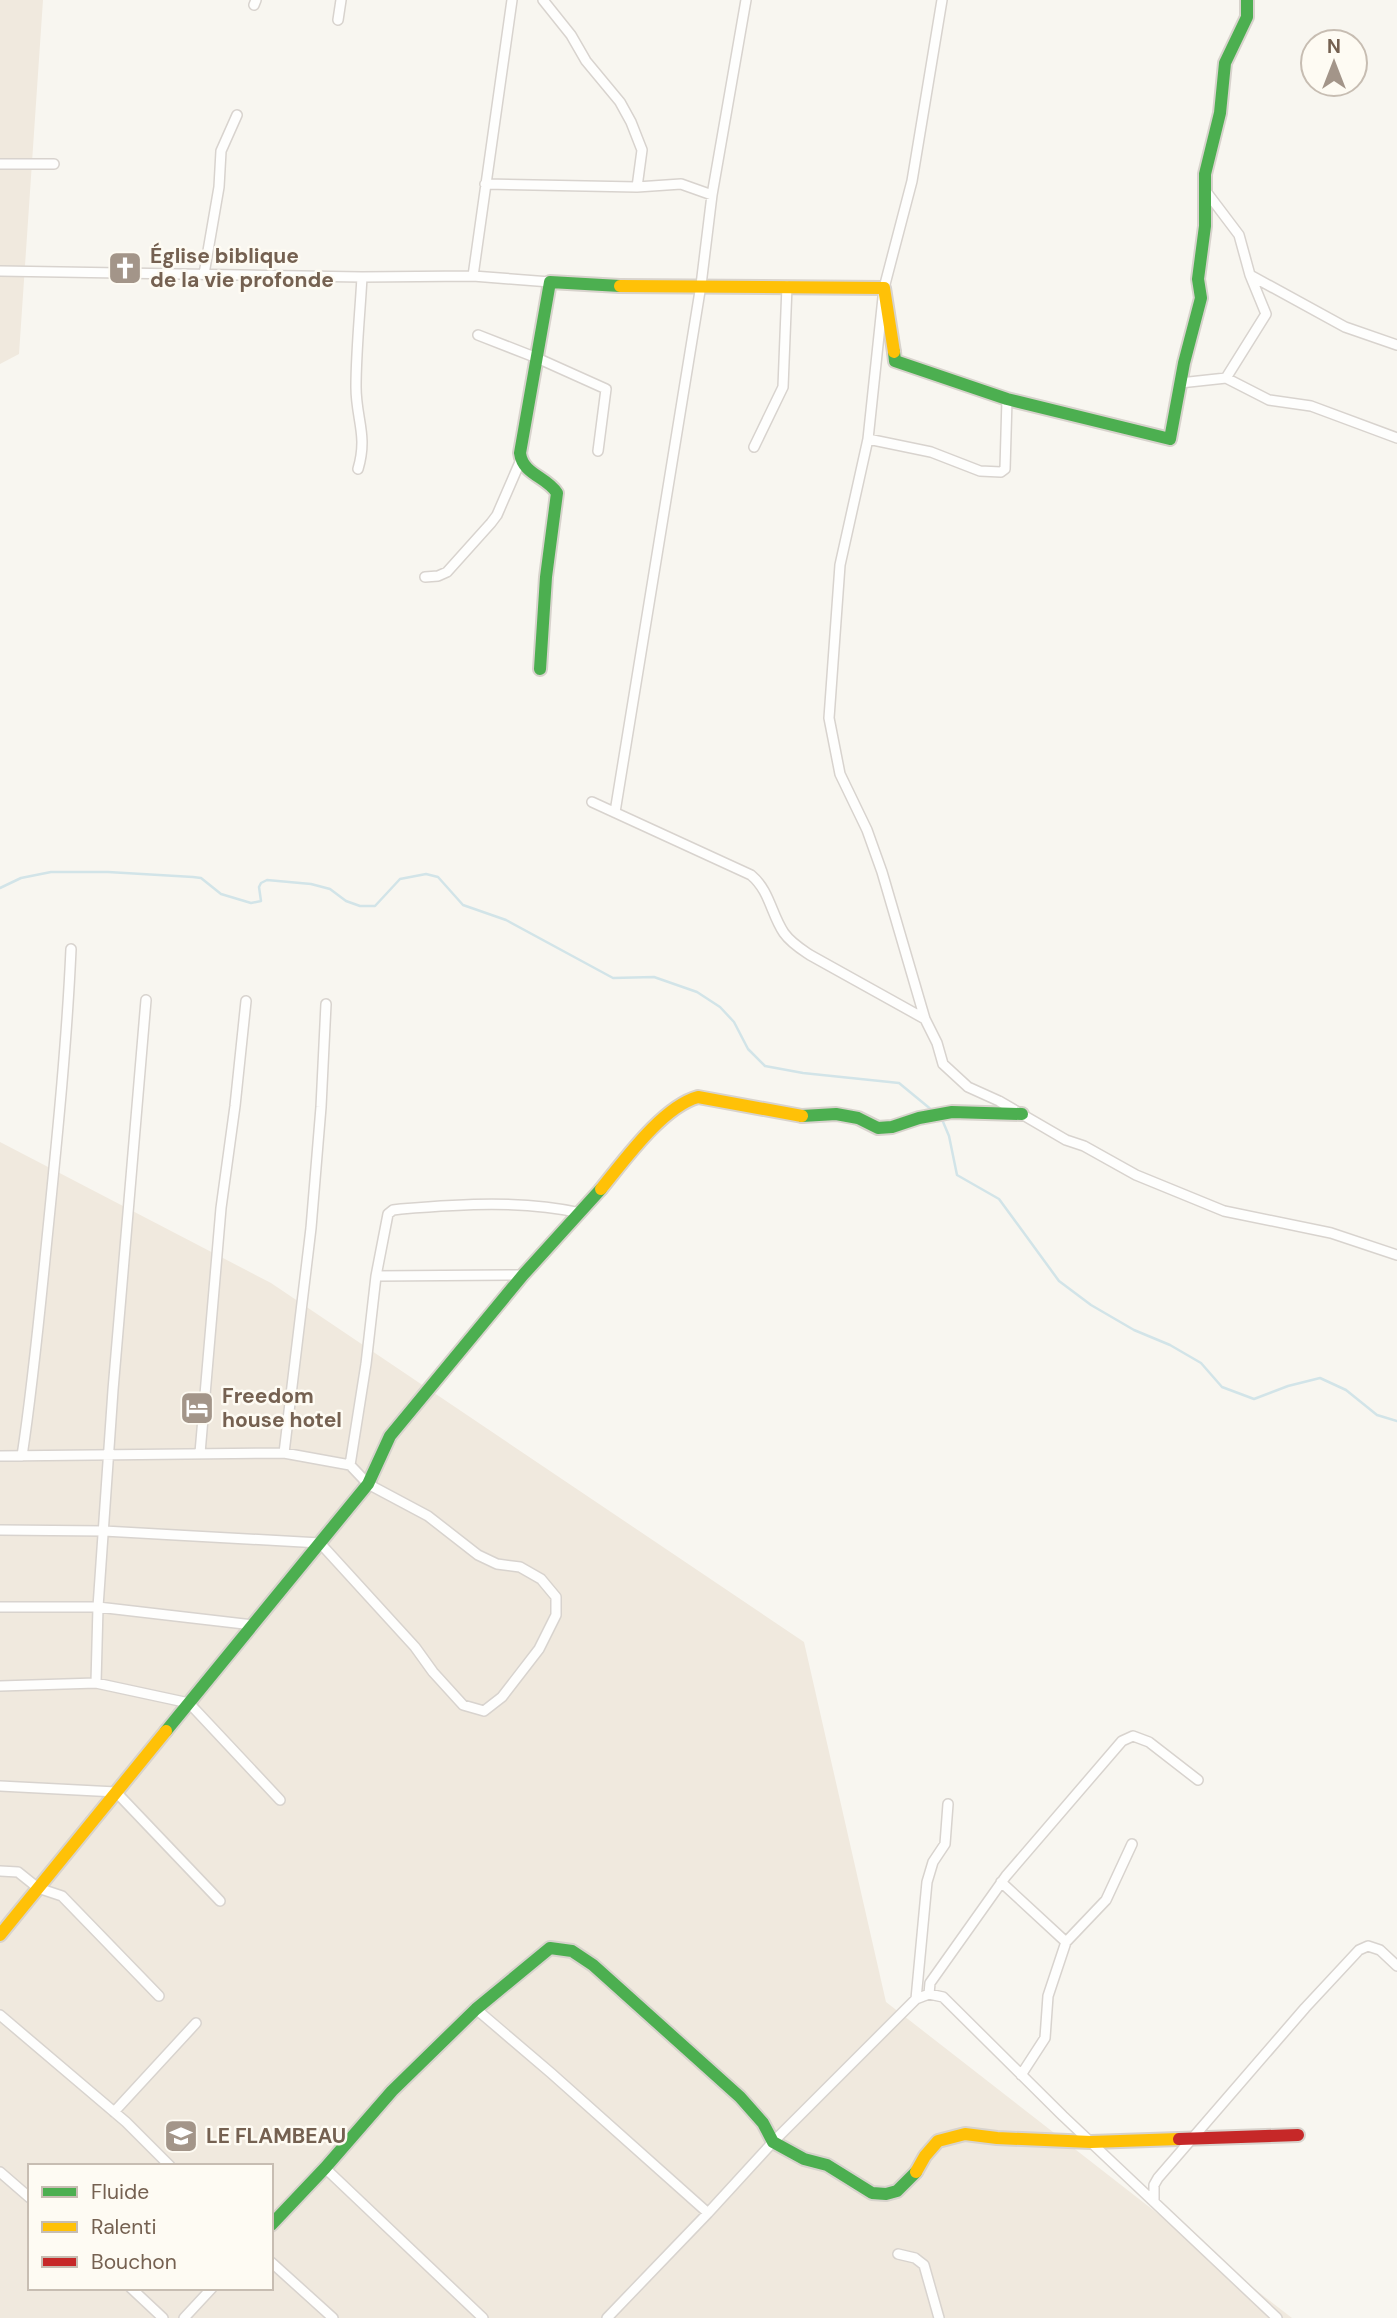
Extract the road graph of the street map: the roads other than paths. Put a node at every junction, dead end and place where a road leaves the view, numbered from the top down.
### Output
1 (341, 0) edge
2 (512, 0) edge
3 (543, 0) edge
4 (746, 0) edge
5 (942, 0) edge
6 (1247, 0) edge
7 (338, 20) dead end
8 (237, 115) dead end
9 (0, 164) edge
10 (54, 164) dead end
11 (485, 184) junction
12 (637, 187) junction
13 (1205, 190) junction
14 (712, 195) junction
15 (0, 271) edge
16 (204, 274) junction
17 (1250, 275) junction
18 (473, 276) junction
19 (362, 277) junction
20 (550, 282) junction
21 (701, 285) junction
22 (787, 286) junction
23 (884, 288) junction
24 (478, 335) dead end
25 (1397, 345) edge
26 (537, 358) junction
27 (1226, 378) junction
28 (1180, 383) junction
29 (1007, 398) junction
30 (1397, 438) edge
31 (867, 439) junction
32 (754, 447) dead end
33 (598, 451) dead end
34 (520, 462) junction
35 (358, 469) dead end
36 (425, 577) dead end
37 (540, 669) dead end
38 (592, 802) dead end
39 (615, 812) junction
40 (71, 949) dead end
41 (146, 1000) dead end
42 (246, 1001) dead end
43 (326, 1004) dead end
44 (925, 1018) junction
45 (1023, 1114) junction
46 (581, 1213) junction
47 (1397, 1255) edge
48 (523, 1275) junction
49 (376, 1276) junction
50 (200, 1453) junction
51 (284, 1453) junction
52 (110, 1455) junction
53 (0, 1456) edge
54 (22, 1456) junction
55 (350, 1465) junction
56 (368, 1485) junction
57 (0, 1530) edge
58 (104, 1531) junction
59 (320, 1543) junction
60 (0, 1607) edge
61 (98, 1607) junction
62 (253, 1625) junction
63 (96, 1683) junction
64 (0, 1686) edge
65 (189, 1703) junction
66 (1198, 1780) dead end
67 (0, 1786) edge
68 (116, 1792) junction
69 (280, 1800) dead end
70 (948, 1804) dead end
71 (1132, 1844) dead end
72 (0, 1871) edge
73 (1002, 1882) junction
74 (38, 1888) junction
75 (220, 1901) dead end
76 (0, 1936) edge
77 (1066, 1942) junction
78 (1397, 1966) edge
79 (929, 1994) junction
80 (159, 1996) dead end
81 (916, 1999) junction
82 (476, 2009) junction
83 (0, 2015) edge
84 (196, 2023) dead end
85 (1021, 2074) junction
86 (114, 2112) junction
87 (1298, 2135) dead end
88 (1195, 2137) junction
89 (773, 2142) junction
90 (1091, 2142) junction
91 (168, 2164) edge
92 (325, 2168) junction
93 (0, 2172) edge
94 (28, 2196) edge
95 (1154, 2202) junction
96 (709, 2213) junction
97 (273, 2223) edge
98 (898, 2254) dead end
99 (273, 2264) edge
100 (133, 2290) edge
101 (210, 2290) edge
102 (163, 2318) edge
103 (184, 2318) edge
104 (333, 2318) edge
105 (484, 2318) edge
106 (607, 2318) edge
107 (939, 2318) edge
108 (1277, 2318) edge

1 - 7 street
2 - 11 street
3 - 12 street
4 - 14 street
5 - 23 street
6 - 13 street
8 - 16 street
9 - 10 street
11 - 12 street
11 - 18 street
12 - 14 street
13 - 17 street
13 - 28 street
14 - 21 street
15 - 16 street
16 - 19 street
17 - 25 street
17 - 27 street
18 - 19 street
18 - 20 street
19 - 35 street
20 - 21 street
20 - 26 street
21 - 22 street
21 - 39 street
22 - 23 street
22 - 32 street
23 - 29 street
23 - 31 street
24 - 26 street
26 - 33 street
26 - 34 street
27 - 28 street
27 - 30 street
28 - 29 street
29 - 31 street
31 - 44 street
34 - 36 street
34 - 37 street
38 - 39 street
39 - 44 street
40 - 54 street
41 - 52 street
42 - 50 street
43 - 51 street
44 - 45 street
45 - 46 street
45 - 47 street
46 - 48 street
46 - 49 street
48 - 49 street
48 - 56 street
49 - 55 street
50 - 51 street
50 - 52 street
51 - 55 street
52 - 54 street
52 - 58 street
53 - 54 street
55 - 56 street
56 - 59 street
56 - 59 street
57 - 58 street
58 - 59 street
58 - 61 street
59 - 62 street
60 - 61 street
61 - 62 street
61 - 63 street
62 - 65 street
63 - 64 street
63 - 65 street
65 - 68 street
65 - 69 street
66 - 73 street
67 - 68 street
68 - 74 street
68 - 75 street
70 - 81 street
71 - 77 street
72 - 74 street
73 - 77 street
73 - 79 street
74 - 76 street
74 - 80 street
77 - 85 street
78 - 88 street
79 - 81 street
79 - 85 street
81 - 89 street
82 - 89 street
82 - 92 street
82 - 96 street
83 - 86 street
84 - 86 street
85 - 90 street
86 - 91 street
87 - 88 street
88 - 90 street
88 - 95 street
89 - 90 street
89 - 96 street
90 - 95 street
92 - 97 street
92 - 105 street
93 - 94 street
95 - 108 street
96 - 106 street
98 - 107 street
99 - 104 street
100 - 102 street
101 - 103 street

